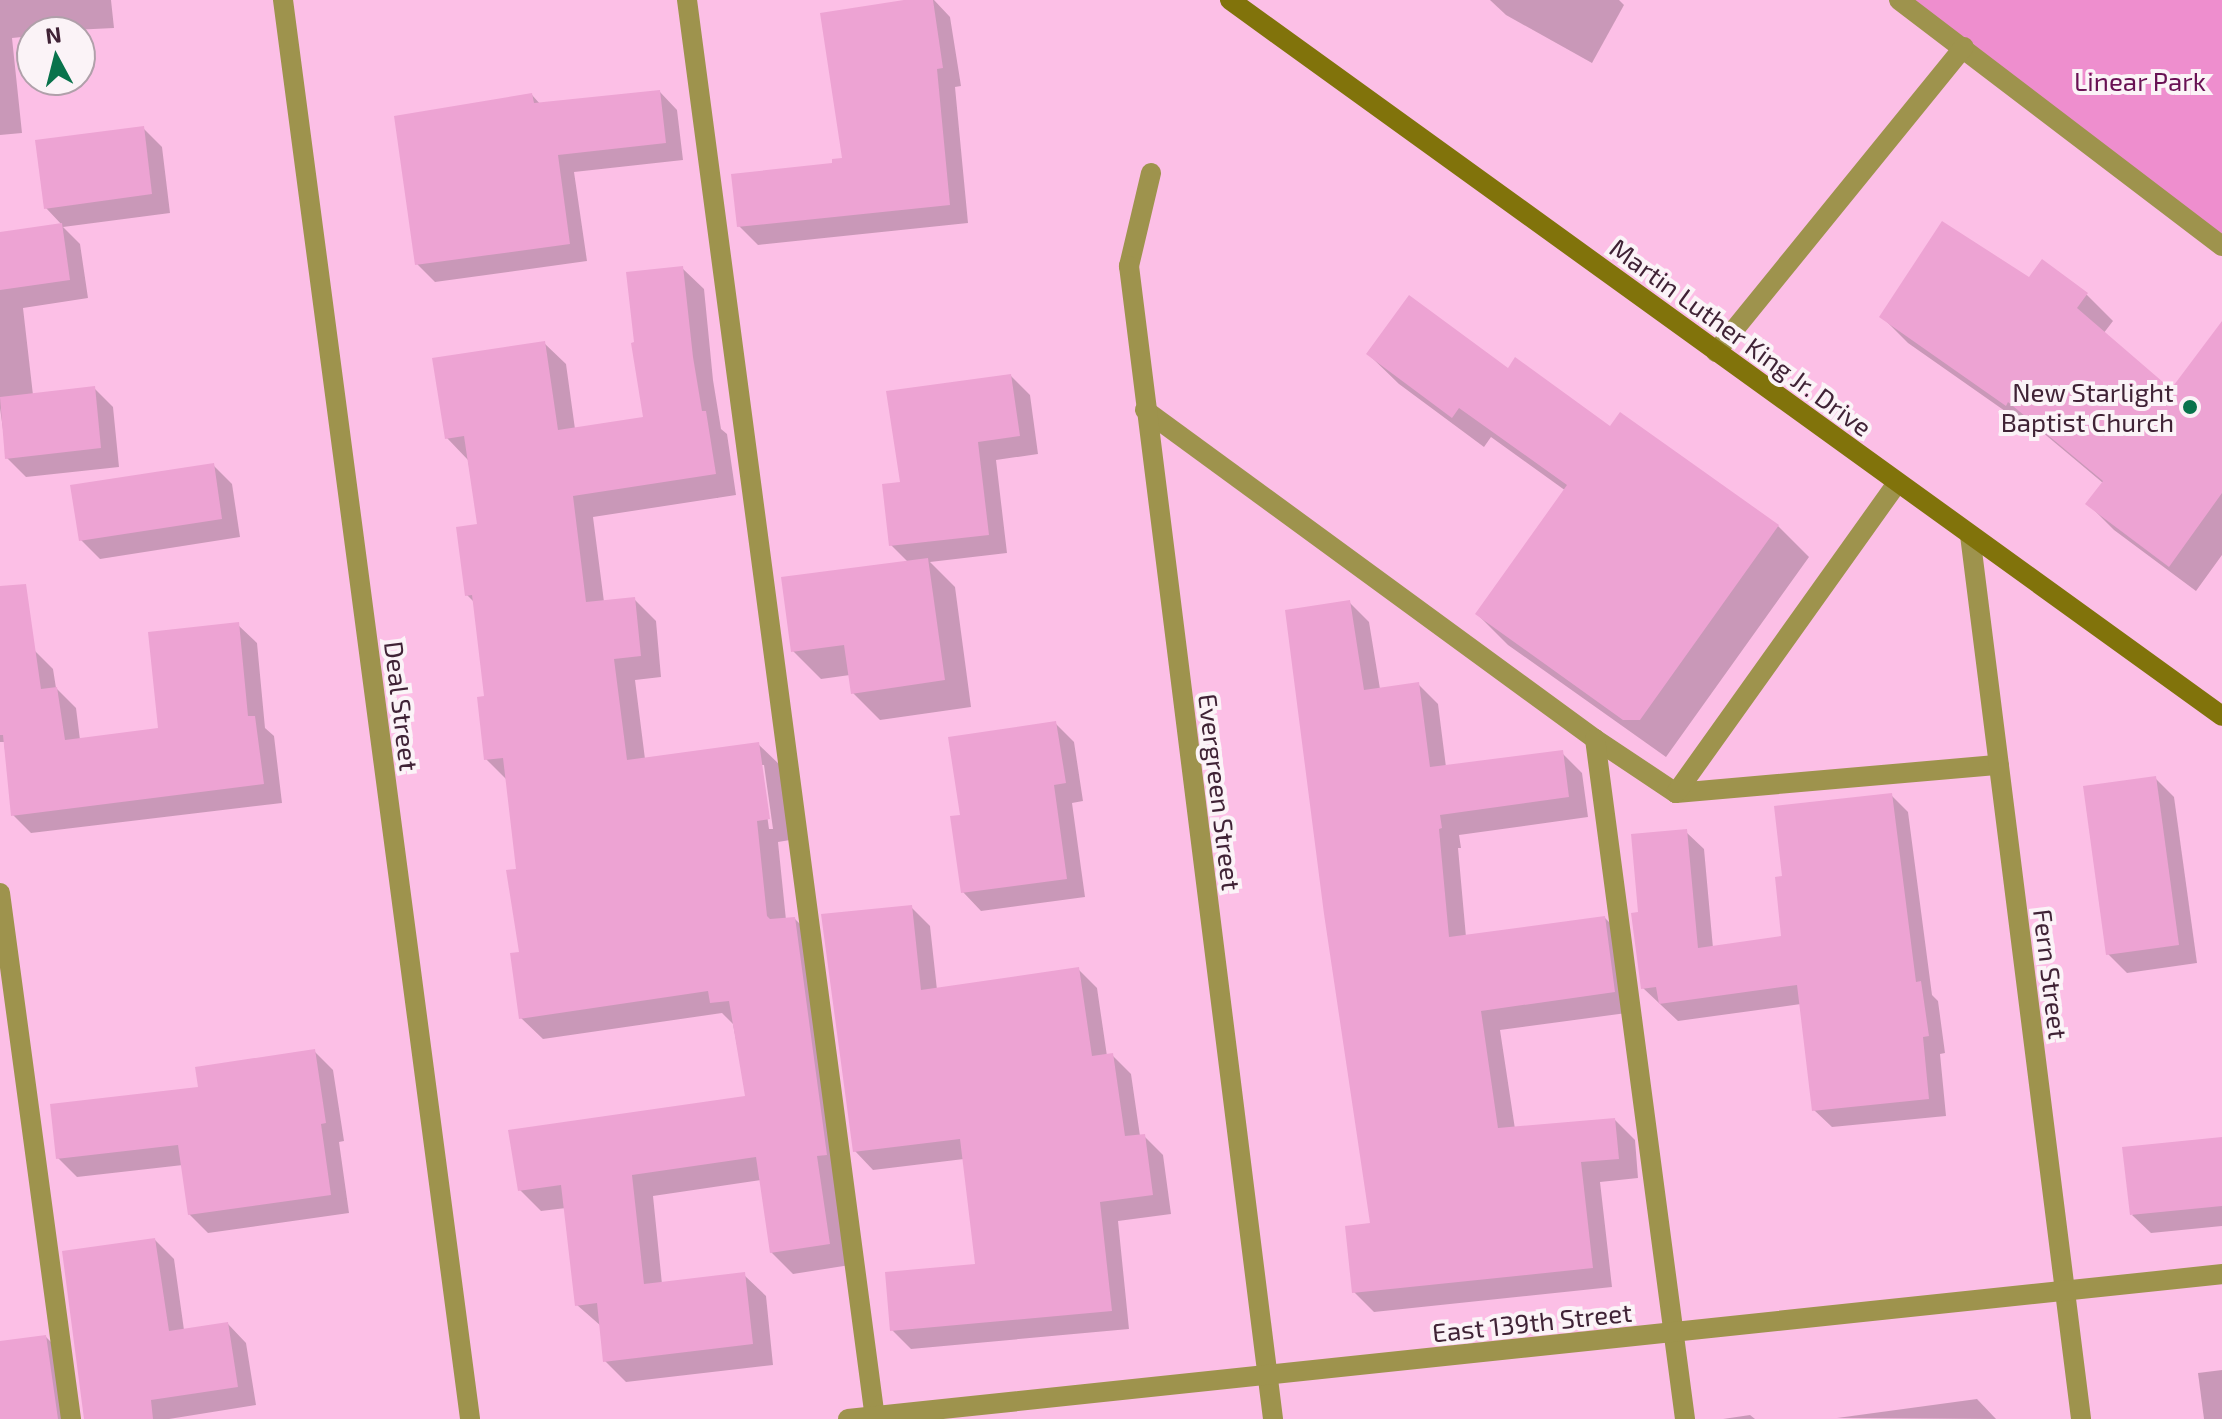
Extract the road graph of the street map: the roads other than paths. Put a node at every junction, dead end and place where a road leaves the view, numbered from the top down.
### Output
1 (283, 0) edge
2 (687, 0) edge
3 (1230, 0) edge
4 (1899, 0) edge
5 (1964, 47) junction
6 (1151, 173) dead end
7 (2222, 246) edge
8 (1716, 352) junction
9 (1145, 410) junction
10 (1897, 483) junction
11 (1970, 535) junction
12 (2222, 716) edge
13 (1595, 739) junction
14 (1999, 765) junction
15 (1676, 793) junction
16 (0, 893) edge
17 (2222, 1274) edge
18 (2064, 1292) junction
19 (1673, 1333) junction
20 (1268, 1376) junction
21 (875, 1418) edge
22 (71, 1419) edge
23 (470, 1419) edge
24 (848, 1419) edge
25 (1273, 1419) edge
26 (1685, 1419) edge
27 (2081, 1419) edge

1 - 23 street, Deal Street
2 - 21 street
3 - 8 main road, Martin Luther King Jr. Drive
4 - 5 street
5 - 7 street
5 - 8 street
6 - 9 street, Evergreen Street
8 - 10 main road, Martin Luther King Jr. Drive
9 - 13 street
9 - 20 street, Evergreen Street
10 - 11 main road, Martin Luther King Jr. Drive
10 - 15 street
11 - 12 main road, Martin Luther King Jr. Drive
11 - 14 street, Fern Street
13 - 15 street
13 - 19 street
14 - 15 street
14 - 18 street, Fern Street
16 - 22 street
17 - 18 street, East 139th Street
18 - 19 street, East 139th Street
18 - 27 street, Fern Street
19 - 20 street, East 139th Street
19 - 26 street
20 - 21 street, East 139th Street
20 - 25 street, Evergreen Street
21 - 24 street, East 139th Street

